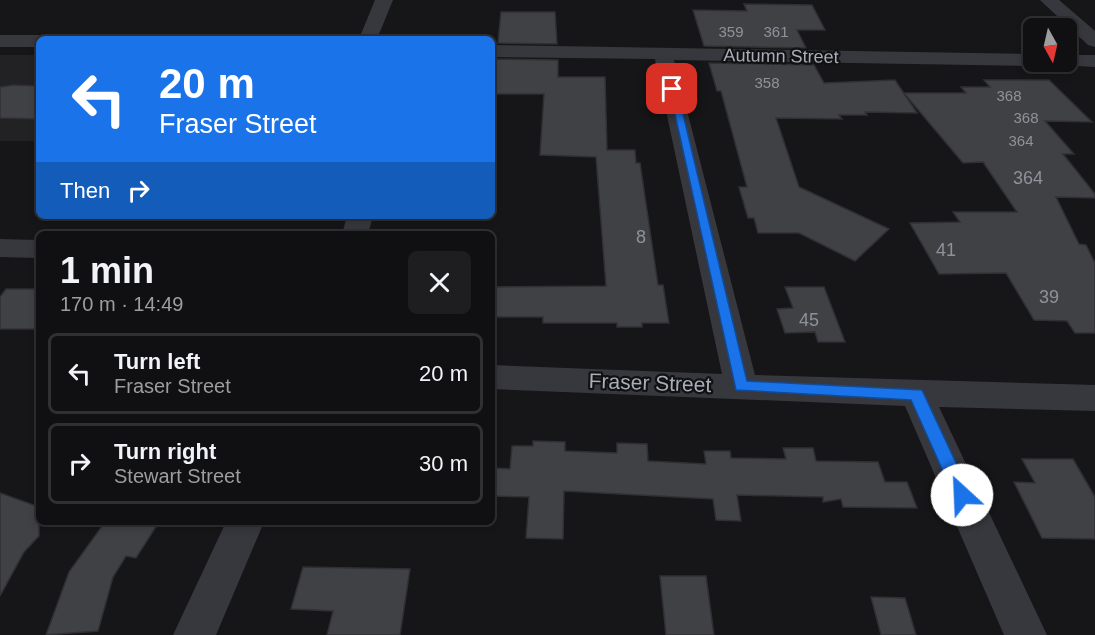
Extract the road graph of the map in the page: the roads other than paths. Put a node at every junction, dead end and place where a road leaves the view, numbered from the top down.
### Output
1 (384, 0) edge
2 (1049, 0) edge
3 (369, 36) edge
4 (0, 40) edge
5 (36, 41) edge
6 (1095, 41) edge
7 (495, 51) edge
8 (663, 54) junction
9 (1023, 60) edge
10 (1077, 61) edge
11 (1095, 61) edge
12 (0, 248) edge
13 (36, 249) edge
14 (495, 377) edge
15 (741, 386) junction
16 (916, 394) junction
17 (1095, 398) edge
18 (244, 525) edge
19 (194, 635) edge
20 (1026, 635) edge

1 - 3 street
2 - 6 street
4 - 5 street
7 - 8 street, Autumn Street
8 - 9 street, Autumn Street
8 - 15 street
10 - 11 street
12 - 13 street
14 - 15 street, Fraser Street
15 - 16 street, Fraser Street
16 - 17 street, Fraser Street
16 - 20 street
18 - 19 street

